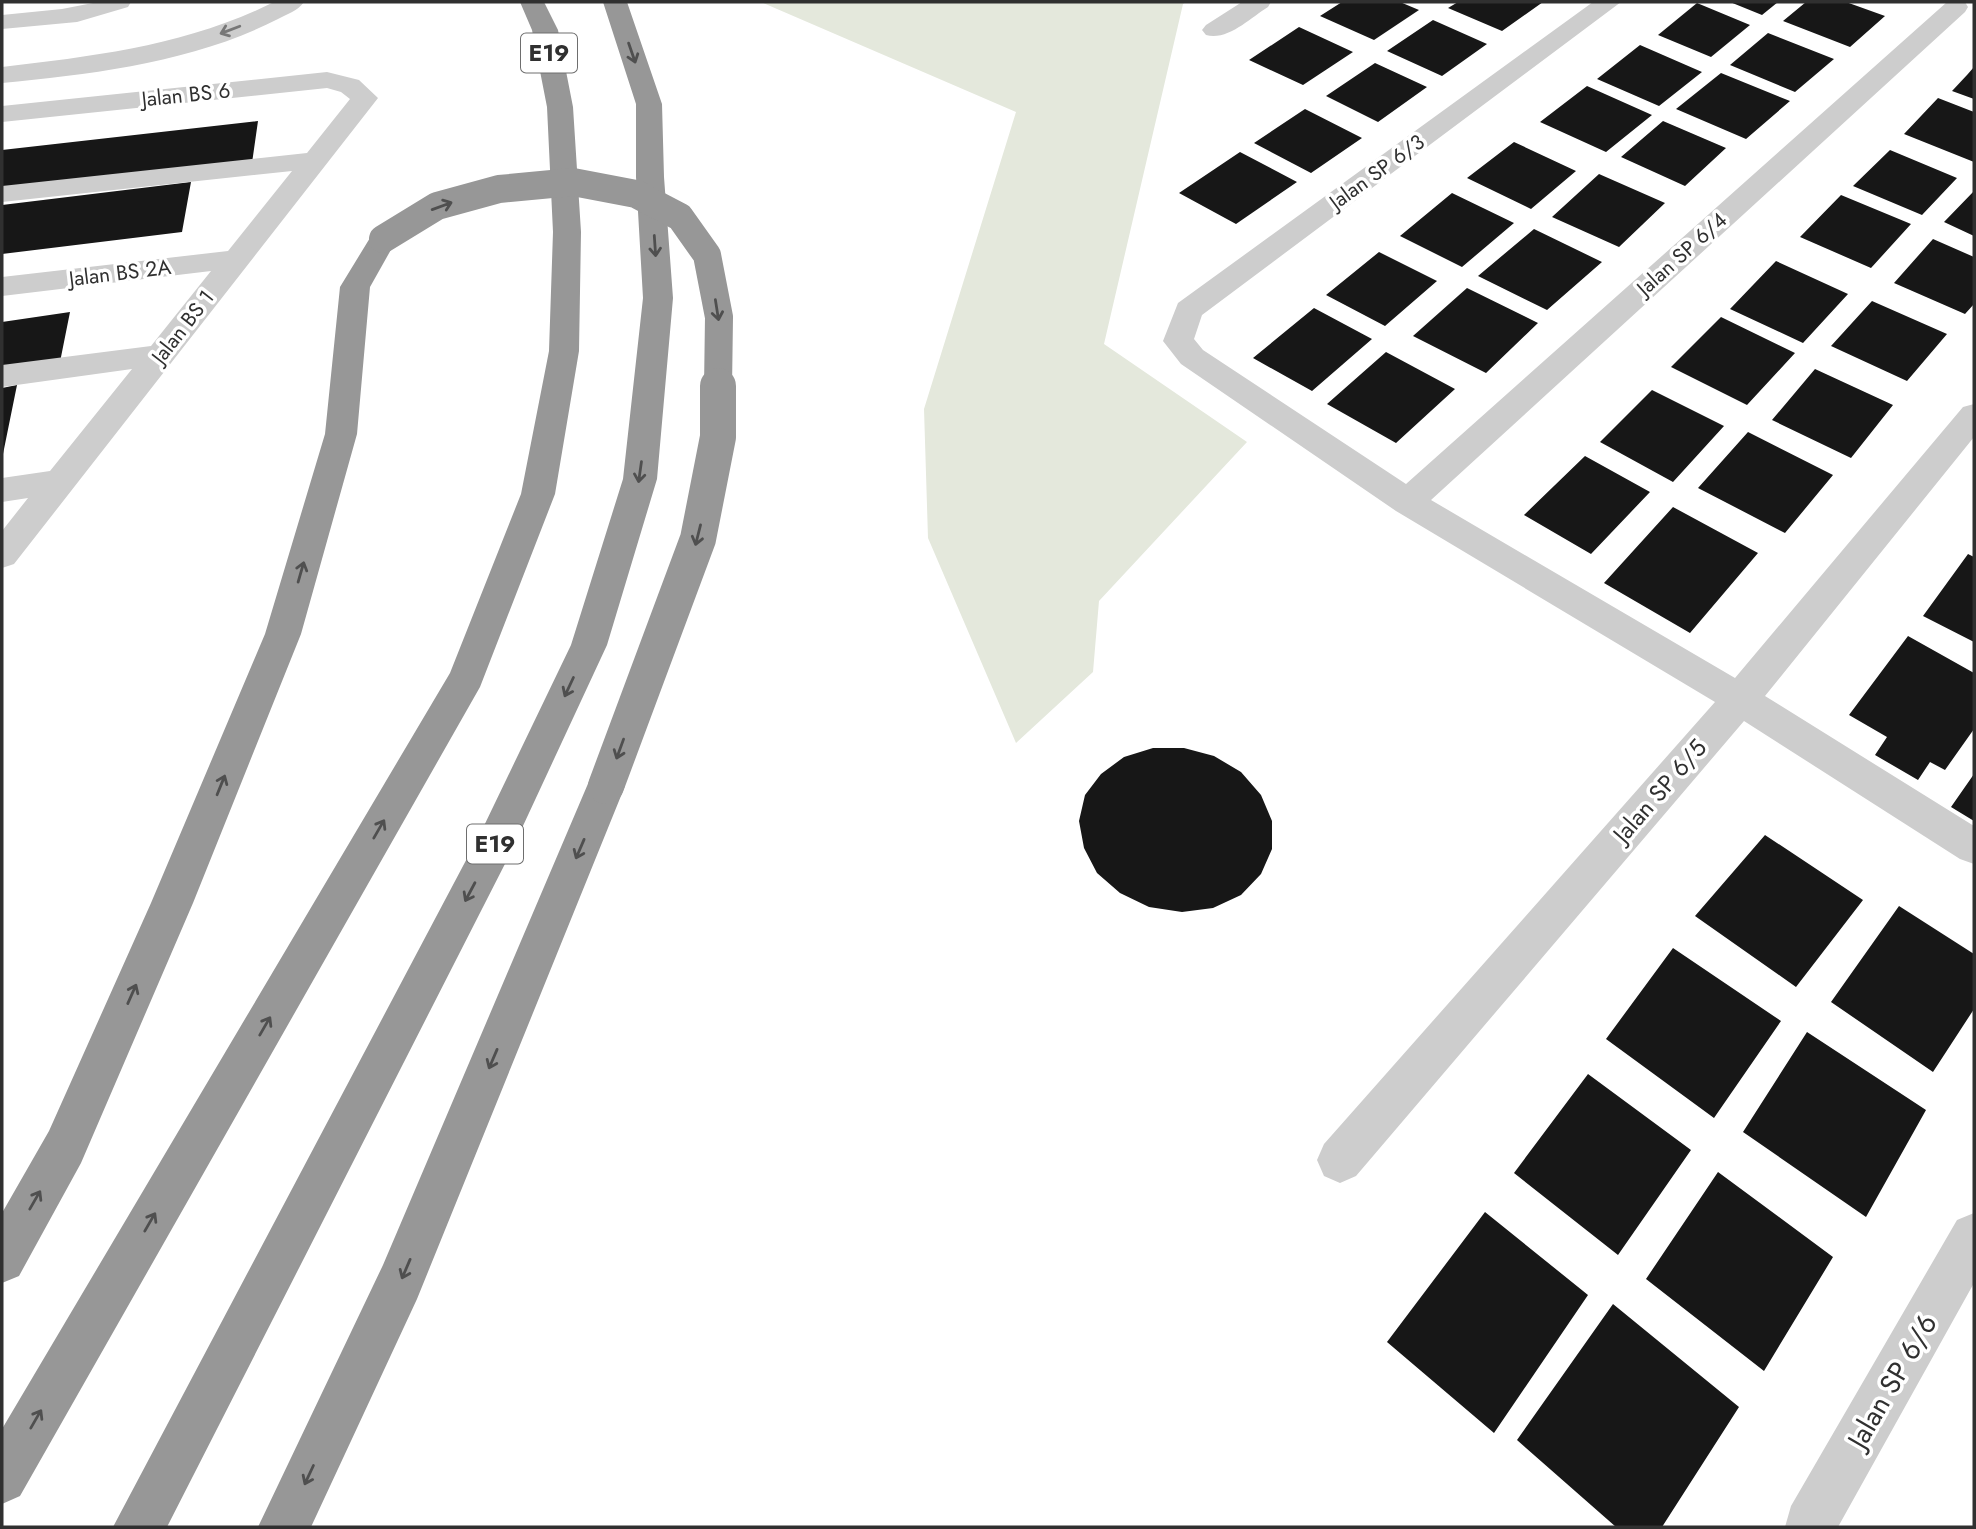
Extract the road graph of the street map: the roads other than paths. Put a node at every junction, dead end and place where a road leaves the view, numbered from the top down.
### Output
1 (119, 2) edge
2 (253, 2) edge
3 (292, 2) edge
4 (531, 2) edge
5 (615, 2) edge
6 (1259, 2) edge
7 (1609, 2) edge
8 (1957, 7) edge
9 (2, 22) edge
10 (1215, 30) dead end
11 (2, 53) edge
12 (2, 75) edge
13 (365, 98) joint
14 (2, 114) edge
15 (316, 160) junction
16 (2, 194) edge
17 (237, 259) junction
18 (2, 286) edge
19 (161, 355) junction
20 (2, 376) edge
21 (1974, 415) edge
22 (60, 482) junction
23 (2, 489) edge
24 (1408, 502) junction
25 (2, 555) edge
26 (1740, 699) junction
27 (1974, 848) edge
28 (1340, 1160) dead end
29 (1974, 1237) edge
30 (2, 1259) edge
31 (2, 1478) edge
32 (1810, 1525) dead end
33 (139, 1527) edge
34 (284, 1527) edge

1 - 9 street
2 - 11 street
3 -> 12 street
31 -> 4 highway, E19
5 -> 33 highway, E19
6 - 10 street
7 - 24 street, Jalan SP 6/3
8 - 24 street, Jalan SP 6/4
13 - 14 street, Jalan BS 6
13 - 15 street, Jalan BS 1
15 - 16 street
15 - 17 street, Jalan BS 1
17 - 18 street, Jalan BS 2A
17 - 19 street, Jalan BS 1
19 - 20 street
19 - 22 street, Jalan BS 1
21 - 26 street, Jalan SP 6/5
22 - 23 street
22 - 25 street, Jalan BS 1
24 - 26 street
26 - 27 street
26 - 28 street, Jalan SP 6/5
29 - 32 street, Jalan SP 6/6
30 -> 34 highway, bridge

